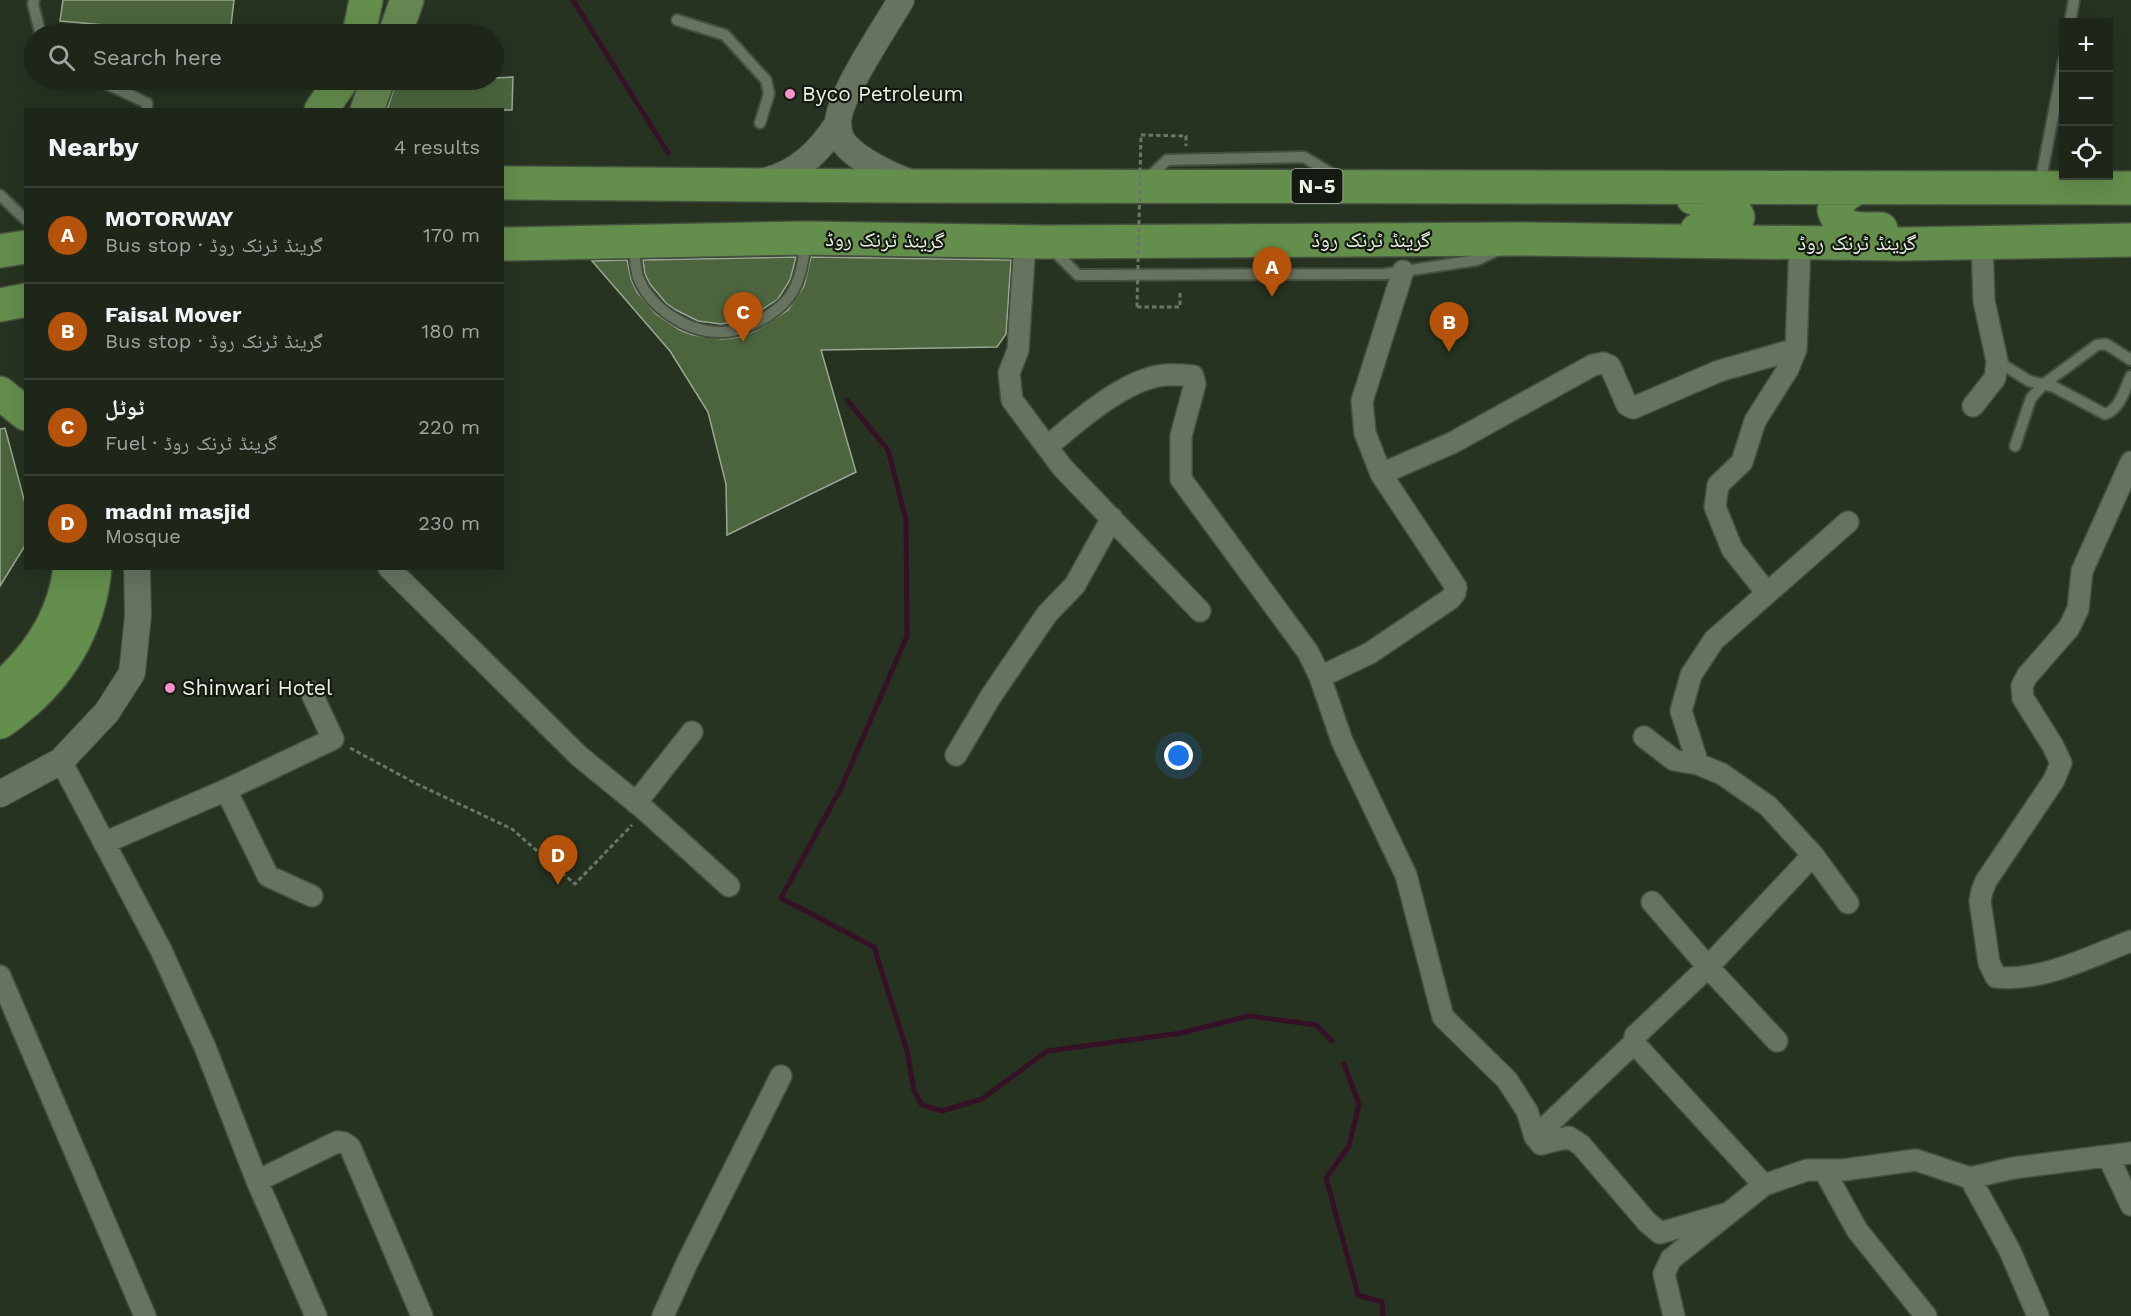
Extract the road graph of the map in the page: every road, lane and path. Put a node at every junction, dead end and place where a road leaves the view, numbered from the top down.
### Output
1 (34, 0) edge
2 (366, 0) edge
3 (407, 0) edge
4 (901, 0) edge
5 (2074, 0) edge
6 (2071, 18) edge
7 (678, 20) dead end
8 (38, 24) edge
9 (361, 24) edge
10 (399, 24) edge
11 (2062, 72) edge
12 (119, 90) edge
13 (335, 90) edge
14 (374, 90) edge
15 (147, 108) edge
16 (322, 108) edge
17 (368, 108) edge
18 (760, 123) dead end
19 (838, 123) junction
20 (1186, 136) dead end
21 (504, 183) edge
22 (753, 184) junction
23 (921, 186) junction
24 (1528, 187) junction
25 (1857, 188) junction
26 (2040, 188) junction
27 (2131, 188) edge
28 (0, 195) edge
29 (24, 218) edge
30 (807, 238) junction
31 (1521, 239) junction
32 (2125, 240) edge
33 (1666, 241) junction
34 (632, 242) junction
35 (1035, 242) junction
36 (1800, 243) junction
37 (1982, 243) junction
38 (504, 244) edge
39 (24, 247) edge
40 (0, 251) edge
41 (1403, 271) junction
42 (1180, 286) dead end
43 (24, 300) edge
44 (0, 304) edge
45 (1796, 349) junction
46 (2131, 360) edge
47 (1997, 361) junction
48 (2131, 376) edge
49 (2044, 384) junction
50 (0, 393) edge
51 (1973, 406) dead end
52 (24, 412) edge
53 (2015, 446) dead end
54 (1047, 447) junction
55 (2131, 462) edge
56 (1382, 474) junction
57 (1112, 518) junction
58 (1848, 522) dead end
59 (70, 570) edge
60 (95, 570) edge
61 (137, 570) edge
62 (391, 570) edge
63 (1767, 593) junction
64 (1200, 611) dead end
65 (1320, 677) junction
66 (0, 689) edge
67 (311, 692) dead end
68 (0, 722) edge
69 (692, 732) dead end
70 (1644, 737) dead end
71 (333, 739) junction
72 (956, 755) dead end
73 (61, 761) junction
74 (1698, 764) junction
75 (226, 790) junction
76 (0, 794) edge
77 (640, 806) junction
78 (104, 843) junction
79 (1813, 855) junction
80 (729, 886) dead end
81 (312, 896) dead end
82 (1652, 902) dead end
83 (1848, 903) dead end
84 (2131, 941) edge
85 (1708, 967) junction
86 (0, 976) edge
87 (1777, 1041) dead end
88 (1634, 1043) junction
89 (781, 1076) dead end
90 (1535, 1137) junction
91 (2131, 1153) edge
92 (2108, 1156) junction
93 (1824, 1170) junction
94 (1970, 1178) junction
95 (257, 1181) junction
96 (1764, 1185) junction
97 (2131, 1205) edge
98 (1728, 1212) junction
99 (145, 1316) edge
100 (316, 1316) edge
101 (422, 1316) edge
102 (663, 1316) edge
103 (1674, 1316) edge
104 (1926, 1316) edge
105 (2038, 1316) edge

1 - 8 lane
2 - 9 highway
3 - 10 main road
4 - 19 street
5 - 6 lane
7 - 18 lane
11 - 26 lane
12 - 15 lane
13 - 16 highway
14 - 17 main road
19 - 22 street
19 - 23 street
20 - 42 path, bridge
21 - 22 highway, N-5
22 - 23 highway, N-5
23 - 24 highway, N-5
24 - 25 highway, N-5
24 - 33 highway
25 - 26 highway, N-5
25 - 32 highway
26 - 27 highway, N-5
28 - 29 lane
30 - 34 highway, گرینڈ ٹرنک روڈ
30 - 34 lane
30 - 35 highway, گرینڈ ٹرنک روڈ
31 - 33 highway, گرینڈ ٹرنک روڈ
31 - 35 highway, گرینڈ ٹرنک روڈ
31 - 41 lane
32 - 37 highway, گرینڈ ٹرنک روڈ
33 - 36 highway, گرینڈ ٹرنک روڈ
34 - 38 highway, گرینڈ ٹرنک روڈ
35 - 41 lane
35 - 54 street
36 - 37 highway, گرینڈ ٹرنک روڈ
36 - 45 street
37 - 47 street
39 - 40 highway
41 - 56 street
43 - 44 highway
45 - 56 street
45 - 63 street
46 - 49 lane
47 - 49 lane
47 - 51 street
48 - 49 lane
49 - 53 lane
50 - 52 highway
54 - 57 street
54 - 65 street
55 - 84 street
56 - 65 street
57 - 64 street
57 - 72 street
58 - 63 street
59 - 66 highway
60 - 68 highway
61 - 73 street
62 - 77 street
63 - 74 street
65 - 90 street
67 - 71 street
69 - 77 street
70 - 74 street
71 - 75 street
71 - 77 path
73 - 76 street
73 - 78 street
74 - 79 street
75 - 78 street
75 - 81 street
77 - 80 street
78 - 95 street
79 - 83 street
79 - 85 street
82 - 85 street
85 - 87 street
85 - 88 street
86 - 99 street
88 - 90 street
88 - 96 street
89 - 102 street
90 - 98 street
91 - 92 street
92 - 94 street
92 - 97 street
93 - 94 street
93 - 96 street
93 - 104 street
94 - 105 street
95 - 100 street
95 - 101 street
96 - 98 street
98 - 103 street

